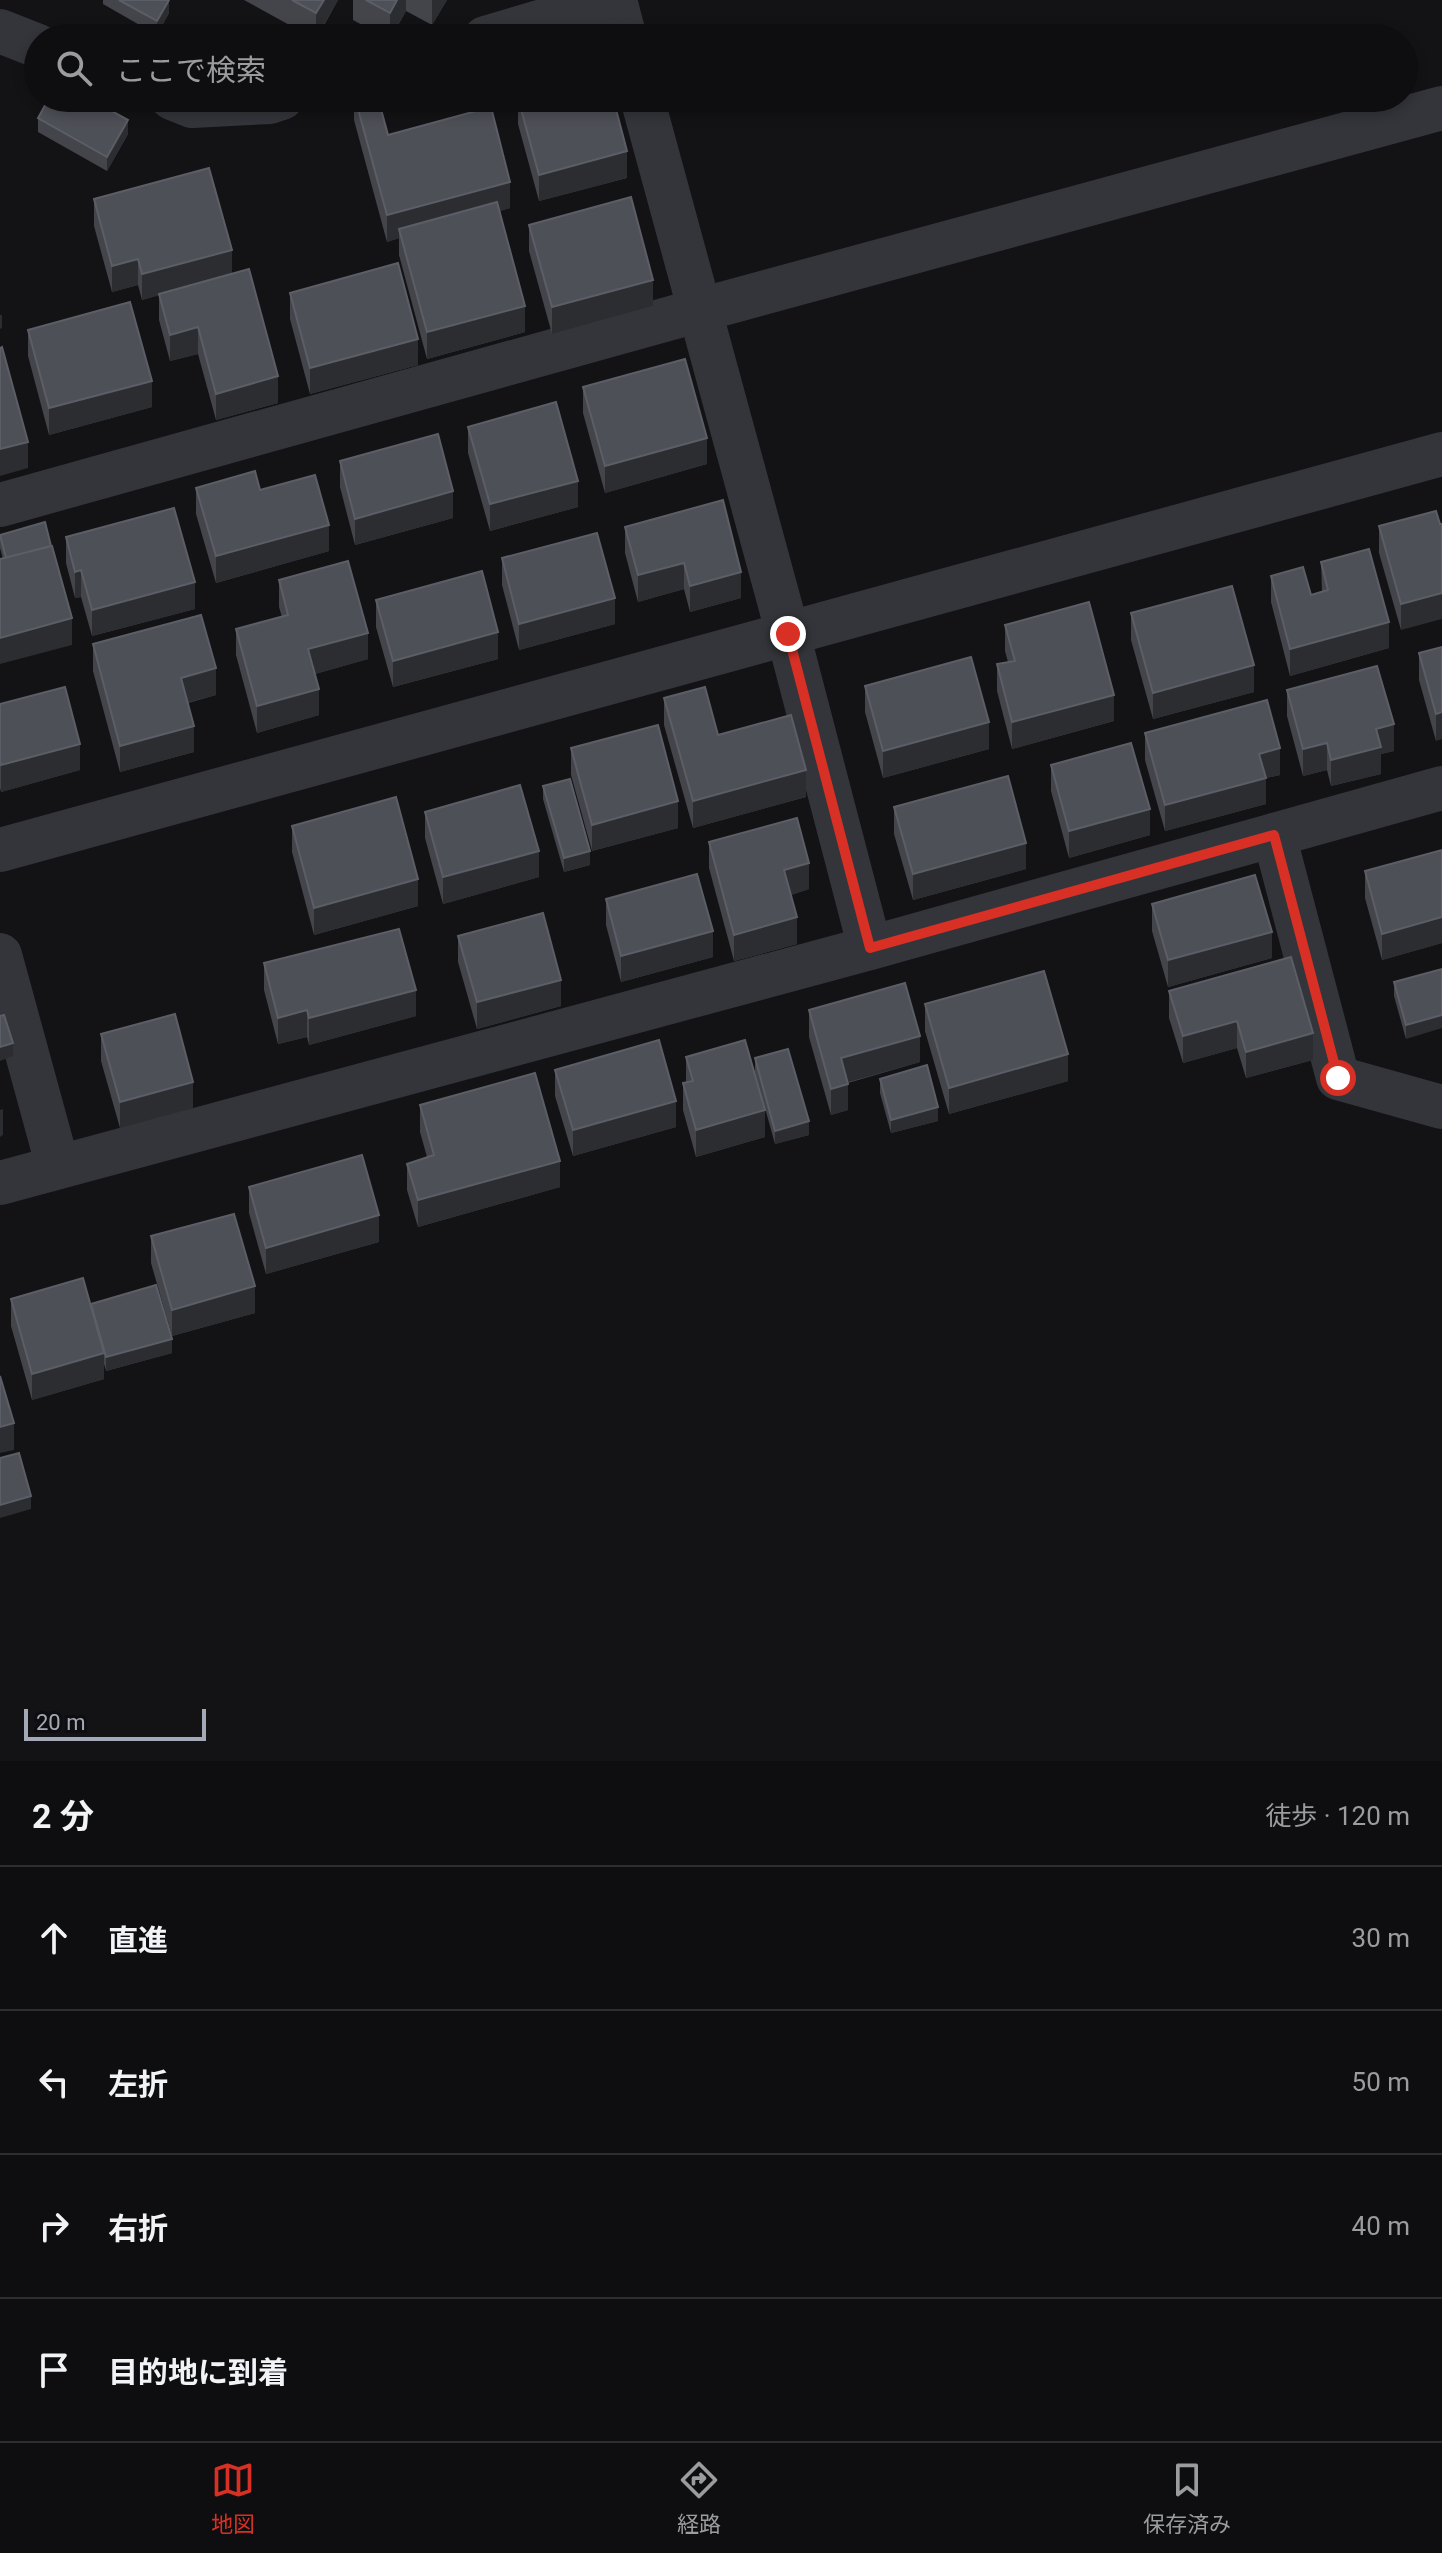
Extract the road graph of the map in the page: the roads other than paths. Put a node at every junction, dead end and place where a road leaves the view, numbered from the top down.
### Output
1 (614, 0) edge
2 (533, 24) edge
3 (621, 24) edge
4 (1442, 108) edge
5 (646, 112) edge
6 (700, 310) junction
7 (1442, 454) edge
8 (0, 505) edge
9 (788, 634) junction
10 (1442, 788) edge
11 (1274, 835) junction
12 (0, 850) edge
13 (870, 948) junction
14 (0, 955) edge
15 (1442, 1107) edge
16 (58, 1167) junction
17 (0, 1183) edge

1 - 2 street
1 - 3 street
4 - 6 street
5 - 6 street
6 - 8 street
6 - 9 street
7 - 9 street
9 - 12 street
9 - 13 street
10 - 11 street
11 - 13 street
11 - 15 street
13 - 16 street
14 - 16 street
16 - 17 street

